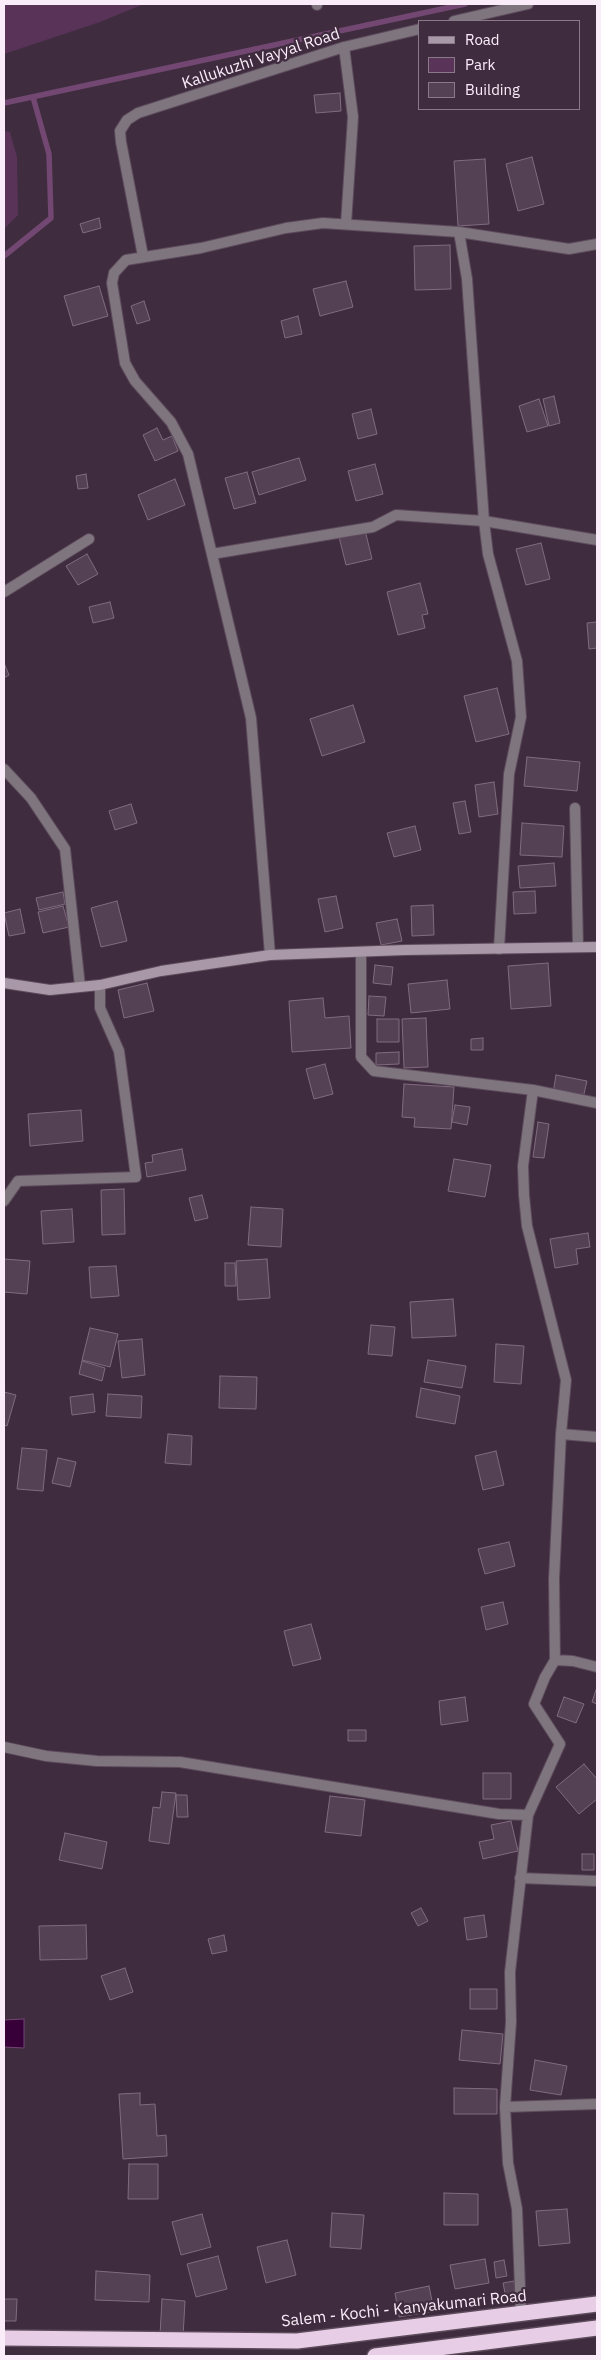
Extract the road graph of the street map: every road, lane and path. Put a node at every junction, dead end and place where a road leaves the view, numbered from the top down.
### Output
1 (528, 4) edge
2 (458, 20) edge
3 (418, 30) edge
4 (344, 48) junction
5 (346, 224) junction
6 (459, 232) junction
7 (597, 244) edge
8 (143, 256) junction
9 (484, 521) junction
10 (89, 539) dead end
11 (597, 540) edge
12 (212, 554) junction
13 (4, 592) edge
14 (4, 769) edge
15 (575, 808) dead end
16 (578, 947) junction
17 (597, 947) edge
18 (499, 949) junction
19 (361, 953) junction
20 (270, 955) junction
21 (4, 983) edge
22 (100, 985) junction
23 (80, 986) junction
24 (533, 1090) junction
25 (597, 1103) edge
26 (4, 1200) edge
27 (561, 1434) junction
28 (597, 1437) edge
29 (555, 1660) junction
30 (597, 1667) edge
31 (4, 1747) edge
32 (528, 1815) junction
33 (520, 1878) junction
34 (597, 1881) edge
35 (597, 2104) edge
36 (505, 2107) junction
37 (597, 2304) edge
38 (521, 2314) junction
39 (597, 2328) edge
40 (4, 2338) edge
41 (375, 2356) edge

1 - 2 street
3 - 4 street, Kallukuzhi Vayyal Road
4 - 5 street
4 - 8 street, Kallukuzhi Vayyal Road
5 - 6 street
5 - 8 street
6 - 7 street
6 - 9 street
8 - 12 street
9 - 11 street
9 - 12 street
9 - 18 street
10 - 13 street
12 - 20 street
14 - 23 street
15 - 16 street
16 - 17 street
16 - 18 street
18 - 19 street
19 - 20 street
19 - 24 street
20 - 22 street
21 - 23 street
22 - 23 street
22 - 26 street
24 - 25 street
24 - 27 street
27 - 28 street
27 - 29 street
29 - 30 street
29 - 32 street
31 - 32 street
32 - 33 street
33 - 34 street
33 - 36 street
35 - 36 street
36 - 38 street
37 - 38 highway, Salem - Kochi - Kanyakumari Road
38 - 40 highway, Salem - Kochi - Kanyakumari Road
39 - 41 highway

